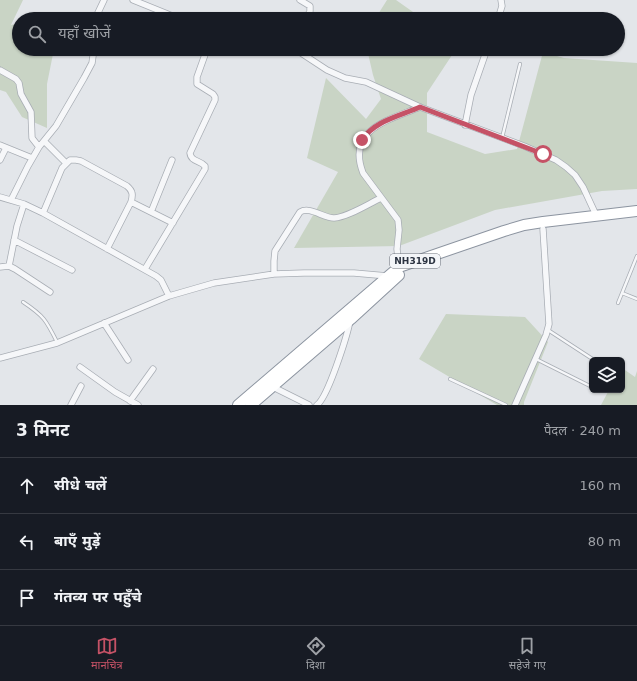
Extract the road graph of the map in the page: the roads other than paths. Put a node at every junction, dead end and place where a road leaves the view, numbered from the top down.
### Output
1 (104, 0) edge
2 (133, 0) edge
3 (300, 0) edge
4 (501, 0) edge
5 (98, 12) edge
6 (163, 12) edge
7 (310, 12) edge
8 (500, 12) edge
9 (93, 56) edge
10 (204, 56) edge
11 (306, 56) edge
12 (485, 56) edge
13 (520, 64) dead end
14 (0, 70) edge
15 (420, 107) junction
16 (465, 125) junction
17 (502, 138) junction
18 (44, 141) junction
19 (3, 146) edge
20 (39, 147) junction
21 (32, 158) junction
22 (0, 160) edge
23 (172, 160) dead end
24 (66, 163) junction
25 (0, 197) edge
26 (381, 198) junction
27 (11, 200) junction
28 (131, 202) junction
29 (24, 204) junction
30 (637, 211) edge
31 (151, 212) junction
32 (43, 213) junction
33 (596, 215) junction
34 (637, 218) edge
35 (173, 223) junction
36 (543, 228) junction
37 (14, 240) junction
38 (107, 249) junction
39 (637, 256) edge
40 (9, 266) junction
41 (0, 267) edge
42 (399, 267) junction
43 (145, 269) junction
44 (72, 270) dead end
45 (274, 274) junction
46 (388, 276) junction
47 (50, 292) dead end
48 (622, 293) junction
49 (169, 296) junction
50 (637, 299) edge
51 (23, 302) dead end
52 (618, 303) dead end
53 (351, 319) junction
54 (104, 323) junction
55 (548, 330) junction
56 (57, 343) junction
57 (589, 357) edge
58 (0, 358) edge
59 (535, 359) junction
60 (128, 360) dead end
61 (80, 367) dead end
62 (152, 369) dead end
63 (450, 379) dead end
64 (589, 385) edge
65 (81, 386) dead end
66 (273, 387) junction
67 (130, 401) junction
68 (71, 405) edge
69 (138, 405) edge
70 (238, 405) edge
71 (251, 405) edge
72 (310, 405) edge
73 (317, 405) edge
74 (506, 405) edge
75 (515, 405) edge

1 - 5 street
2 - 6 street
3 - 7 street
4 - 8 street
9 - 18 street
10 - 35 street
11 - 15 street
12 - 16 street
13 - 17 lane
14 - 20 street
15 - 16 street
15 - 26 street
16 - 17 street
17 - 33 street
18 - 20 street
18 - 24 street
19 - 21 street
19 - 22 street
20 - 21 street
21 - 27 street
23 - 31 street
24 - 28 street
24 - 32 street
25 - 27 street
26 - 42 street
26 - 45 street
27 - 29 street
28 - 31 street
28 - 38 street
29 - 32 street
29 - 37 street
30 - 33 highway, NH319D
31 - 35 street
32 - 38 street
33 - 42 highway, NH319D
34 - 36 highway, NH319D
35 - 43 street
36 - 53 highway, NH319D
36 - 55 street
37 - 40 street
37 - 44 street
38 - 43 street
39 - 48 lane
40 - 41 street
40 - 47 street
42 - 46 highway, NH319D
43 - 49 street
45 - 46 street
45 - 49 street
46 - 70 highway, NH319D
48 - 50 lane
48 - 52 lane
49 - 54 street
51 - 56 lane
53 - 66 highway, NH319D
53 - 73 street
54 - 56 street
54 - 60 street
55 - 57 lane
55 - 59 street
56 - 58 street
59 - 64 lane
59 - 75 street
61 - 67 street
62 - 67 street
63 - 74 lane
65 - 68 street
66 - 71 highway, NH319D
66 - 72 street
67 - 69 street

